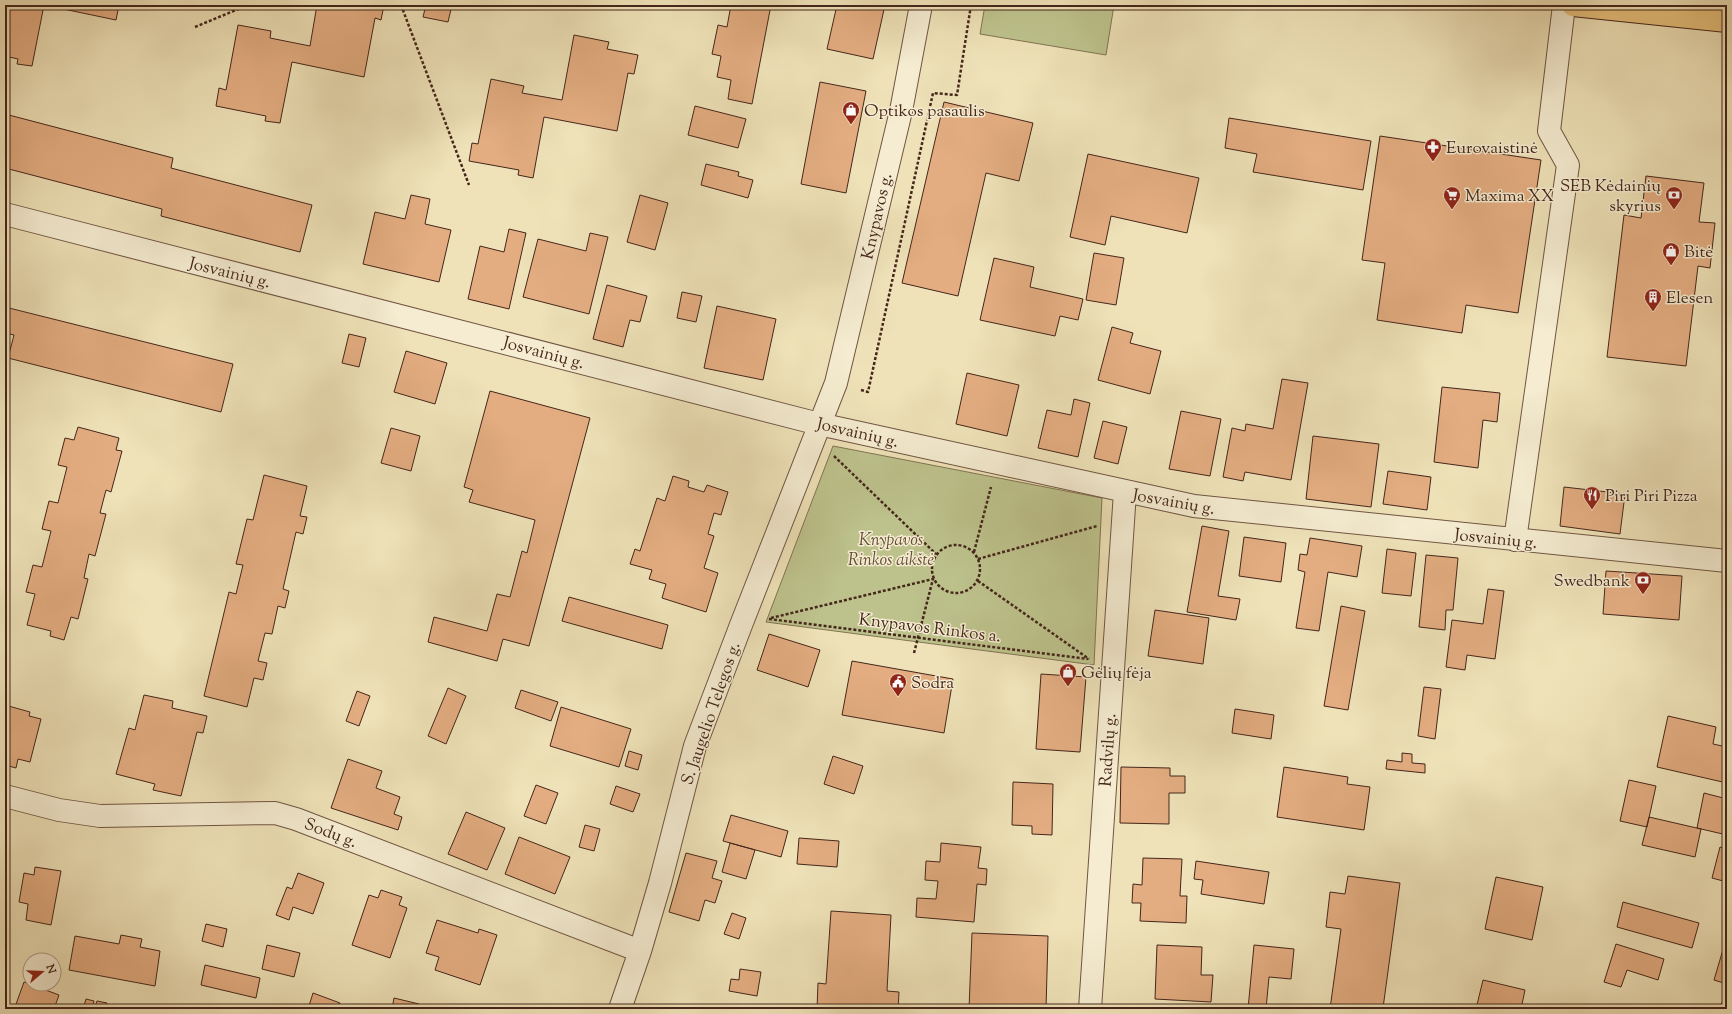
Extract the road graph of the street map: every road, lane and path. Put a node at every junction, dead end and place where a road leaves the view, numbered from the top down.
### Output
1 (248, 5) edge
2 (401, 5) edge
3 (921, 5) edge
4 (971, 5) edge
5 (1564, 5) edge
6 (1573, 5) edge
7 (1727, 21) edge
8 (195, 27) dead end
9 (469, 185) dead end
10 (5, 214) edge
11 (868, 392) dead end
12 (817, 430) junction
13 (997, 463) junction
14 (1125, 492) junction
15 (1123, 519) junction
16 (1515, 540) junction
17 (974, 552) junction
18 (936, 554) junction
19 (978, 559) junction
20 (1727, 561) edge
21 (933, 578) junction
22 (978, 581) junction
23 (769, 618) junction
24 (741, 625) junction
25 (917, 637) junction
26 (914, 654) dead end
27 (1089, 659) junction
28 (1112, 676) junction
29 (5, 796) edge
30 (640, 951) junction
31 (620, 1009) edge
32 (1090, 1009) edge

1 - 8 path
2 - 9 path
3 - 12 street, Knypavos g.
4 - 11 path
5 - 16 street
6 - 7 main road
10 - 12 street, Josvainių g.
12 - 13 street, Josvainių g.
12 - 18 path
12 - 24 street, S. Jaugelio Telegos g.
13 - 14 street, Josvainių g.
13 - 17 path
14 - 15 street, Radvilų g.
14 - 16 street, Josvainių g.
15 - 19 path
15 - 28 street, Radvilų g.
16 - 20 street, Josvainių g.
17 - 18 path
17 - 19 path
18 - 21 path
19 - 22 path
21 - 22 path
21 - 23 path
21 - 25 path
22 - 27 path
23 - 24 path
23 - 25 path, Knypavos Rinkos a.
24 - 30 street, S. Jaugelio Telegos g.
25 - 26 path
25 - 27 path, Knypavos Rinkos a.
27 - 28 path
28 - 32 street, Radvilų g.
29 - 30 street, Sodų g.
30 - 31 street, S. Jaugelio Telegos g.

